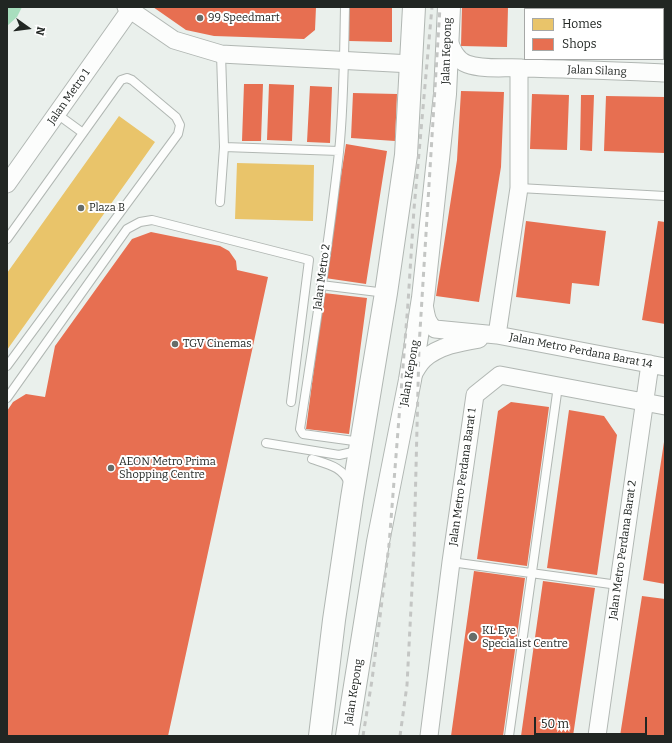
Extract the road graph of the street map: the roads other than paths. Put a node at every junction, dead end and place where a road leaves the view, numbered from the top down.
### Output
1 (345, 7) edge
2 (414, 7) edge
3 (448, 7) edge
4 (128, 9) edge
5 (447, 37) junction
6 (221, 54) junction
7 (344, 60) junction
8 (412, 64) junction
9 (481, 67) junction
10 (519, 68) junction
11 (665, 73) edge
12 (445, 94) junction
13 (57, 114) junction
14 (83, 133) junction
15 (224, 147) junction
16 (339, 151) junction
17 (7, 184) edge
18 (519, 188) junction
19 (665, 196) edge
20 (220, 202) dead end
21 (7, 239) edge
22 (321, 285) junction
23 (386, 293) junction
24 (423, 298) junction
25 (497, 335) junction
26 (7, 366) edge
27 (657, 366) edge
28 (410, 380) junction
29 (558, 386) junction
30 (7, 398) edge
31 (290, 402) dead end
32 (644, 402) junction
33 (665, 406) edge
34 (266, 443) dead end
35 (361, 446) junction
36 (312, 459) dead end
37 (352, 498) junction
38 (451, 562) junction
39 (532, 573) junction
40 (618, 585) junction
41 (320, 736) edge
42 (347, 736) edge
43 (429, 736) edge
44 (509, 736) edge
45 (597, 736) edge

1 - 7 lane, Jalan Metro 2
2 - 8 main road
3 - 5 main road, Jalan Kepong
4 - 6 street
4 - 13 street, Jalan Metro 1
5 - 9 street, Jalan Silang
5 - 12 main road, Jalan Kepong
6 - 7 street
6 - 15 lane
7 - 8 street
7 - 16 lane, Jalan Metro 2
8 - 23 main road
9 - 10 street, Jalan Silang
9 - 12 street, Jalan Silang
10 - 11 street, Jalan Silang
10 - 18 street
12 - 24 main road, Jalan Kepong
13 - 14 lane
13 - 17 street, Jalan Metro 1
14 - 21 lane
14 - 26 lane
15 - 16 lane
15 - 20 lane
16 - 22 lane, Jalan Metro 2
18 - 19 lane
18 - 25 street
22 - 23 lane
22 - 35 lane, Jalan Metro 2
23 - 35 main road
24 - 25 street, Jalan Metro Perdana Barat 14
24 - 28 main road, Jalan Kepong
25 - 27 street, Jalan Metro Perdana Barat 14
25 - 28 street, Jalan Metro Perdana Barat 14
27 - 32 street, Jalan Metro Perdana Barat 2
28 - 42 main road, Jalan Kepong
29 - 32 street, Jalan Metro Perdana Barat 1
29 - 38 street, Jalan Metro Perdana Barat 1
29 - 39 lane
30 - 31 lane
32 - 33 street, Jalan Metro Perdana Barat 1
32 - 40 street, Jalan Metro Perdana Barat 2
34 - 35 lane
35 - 37 main road
36 - 37 lane
37 - 41 main road
38 - 39 lane
38 - 43 street, Jalan Metro Perdana Barat 1
39 - 40 lane
39 - 44 lane
40 - 45 street, Jalan Metro Perdana Barat 2

